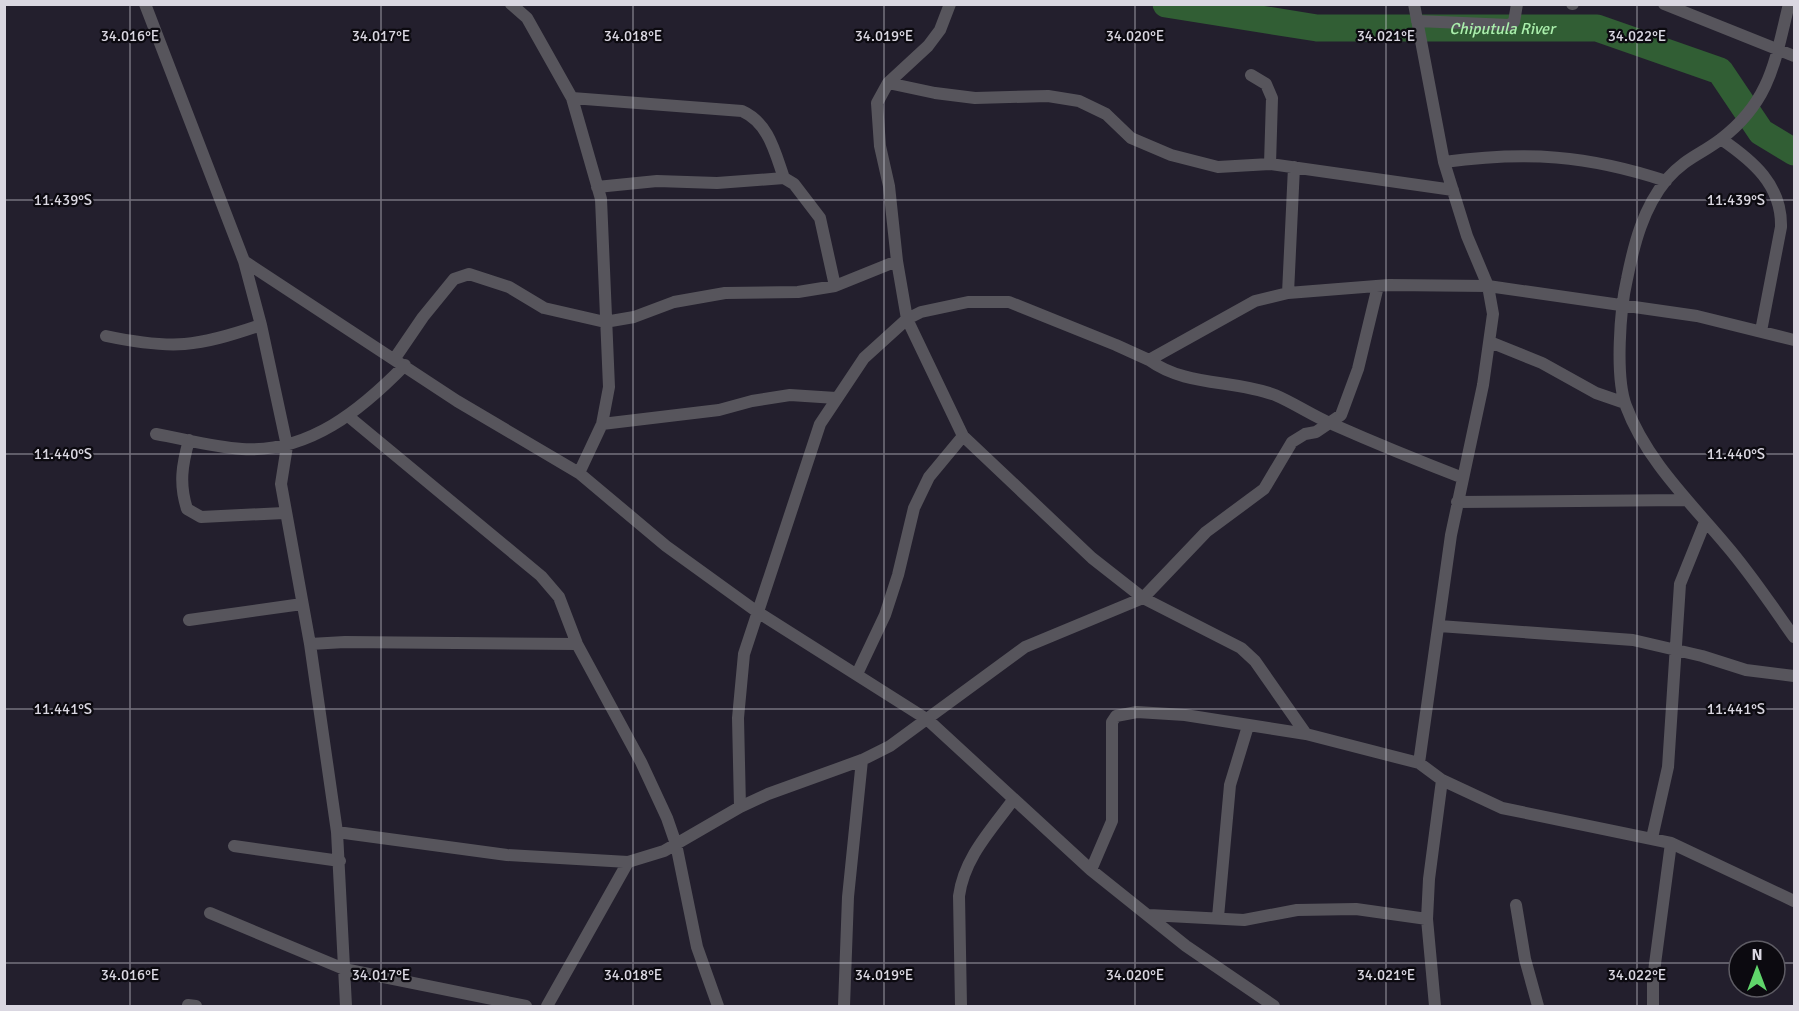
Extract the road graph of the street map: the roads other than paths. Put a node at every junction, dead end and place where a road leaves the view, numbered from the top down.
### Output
1 (145, 4) edge
2 (511, 4) edge
3 (950, 4) edge
4 (1414, 4) edge
5 (1517, 4) edge
6 (1664, 4) edge
7 (1789, 4) edge
8 (1418, 27) junction
9 (1777, 48) junction
10 (1794, 56) edge
11 (1251, 75) dead end
12 (888, 83) junction
13 (572, 99) junction
14 (1721, 139) junction
15 (1444, 162) junction
16 (1270, 164) junction
17 (1294, 168) junction
18 (784, 178) junction
19 (1666, 181) junction
20 (597, 187) junction
21 (1453, 190) junction
22 (244, 261) junction
23 (897, 261) junction
24 (835, 286) junction
25 (1378, 286) junction
26 (1488, 286) junction
27 (1288, 293) junction
28 (1621, 306) junction
29 (907, 319) junction
30 (604, 322) junction
31 (261, 325) junction
32 (1761, 331) junction
33 (106, 336) dead end
34 (1794, 340) edge
35 (1490, 342) junction
36 (1149, 360) junction
37 (400, 362) junction
38 (836, 398) junction
39 (1625, 403) junction
40 (348, 416) junction
41 (1330, 423) junction
42 (603, 424) junction
43 (156, 434) dead end
44 (963, 436) junction
45 (189, 440) junction
46 (287, 446) junction
47 (579, 473) junction
48 (1463, 478) junction
49 (1685, 500) junction
50 (1456, 502) junction
51 (285, 513) junction
52 (1705, 522) junction
53 (1143, 598) junction
54 (302, 604) junction
55 (756, 610) junction
56 (189, 620) dead end
57 (1439, 626) junction
58 (1794, 637) edge
59 (310, 644) junction
60 (577, 644) junction
61 (1675, 649) junction
62 (857, 674) junction
63 (1794, 676) edge
64 (928, 720) junction
65 (1248, 726) junction
66 (1306, 734) junction
67 (862, 760) junction
68 (1419, 763) junction
69 (1442, 780) junction
70 (1013, 800) junction
71 (740, 807) junction
72 (337, 832) junction
73 (1652, 838) junction
74 (1671, 843) junction
75 (676, 844) junction
76 (234, 846) dead end
77 (340, 861) junction
78 (628, 862) junction
79 (1091, 870) junction
80 (1794, 901) edge
81 (1516, 905) dead end
82 (210, 913) dead end
83 (1149, 915) junction
84 (1218, 917) junction
85 (1427, 919) junction
86 (344, 969) junction
87 (346, 1006) edge
88 (525, 1006) edge
89 (547, 1006) edge
90 (718, 1006) edge
91 (844, 1006) edge
92 (961, 1006) edge
93 (1274, 1006) edge
94 (1435, 1006) edge
95 (1538, 1006) edge
96 (1653, 1006) edge

1 - 22 street
2 - 13 street
3 - 12 street
4 - 8 street
5 - 8 street
6 - 9 street
7 - 9 street
8 - 15 street
9 - 10 street
9 - 14 street
11 - 16 street
12 - 16 street
12 - 23 street
13 - 18 street
13 - 20 street
14 - 19 street
14 - 32 street
15 - 19 street
15 - 21 street
16 - 17 street
17 - 21 street
17 - 27 street
18 - 20 street
18 - 24 street
19 - 28 street
20 - 30 street
21 - 26 street
22 - 31 street
22 - 37 street
23 - 24 street
23 - 29 street
24 - 30 street
25 - 26 street
25 - 27 street
25 - 41 street
26 - 28 street
26 - 35 street
27 - 36 street
28 - 32 street
28 - 39 street
29 - 36 street
29 - 38 street
29 - 44 street
30 - 37 street
30 - 42 street
31 - 33 street
31 - 46 street
32 - 34 street
35 - 39 street
35 - 48 street
36 - 41 street
37 - 40 street
37 - 47 street
38 - 42 street
38 - 55 street
39 - 49 street
40 - 46 street
40 - 60 street
41 - 48 street
41 - 53 street
42 - 47 street
43 - 45 street
44 - 53 street
44 - 62 street
45 - 46 street
45 - 51 street
46 - 51 street
47 - 55 street
48 - 50 street
49 - 50 street
49 - 52 street
50 - 57 street
51 - 54 street
52 - 58 street
52 - 61 street
53 - 64 street
53 - 66 street
54 - 56 street
54 - 59 street
55 - 62 street
55 - 71 street
57 - 61 street
57 - 68 street
59 - 60 street
59 - 72 street
60 - 75 street
61 - 63 street
61 - 73 street
62 - 64 street
64 - 67 street
64 - 70 street
65 - 66 street
65 - 79 street
65 - 84 street
66 - 68 street
67 - 71 street
67 - 91 street
68 - 69 street
69 - 73 street
69 - 85 street
70 - 79 street
70 - 92 street
71 - 75 street
72 - 77 street
72 - 78 street
73 - 74 street
74 - 80 street
74 - 96 street
75 - 78 street
75 - 90 street
76 - 77 street
77 - 86 street
78 - 89 street
79 - 83 street
81 - 95 street
82 - 86 street
83 - 84 street
83 - 93 street
84 - 85 street
85 - 94 street
86 - 87 street
86 - 88 street

